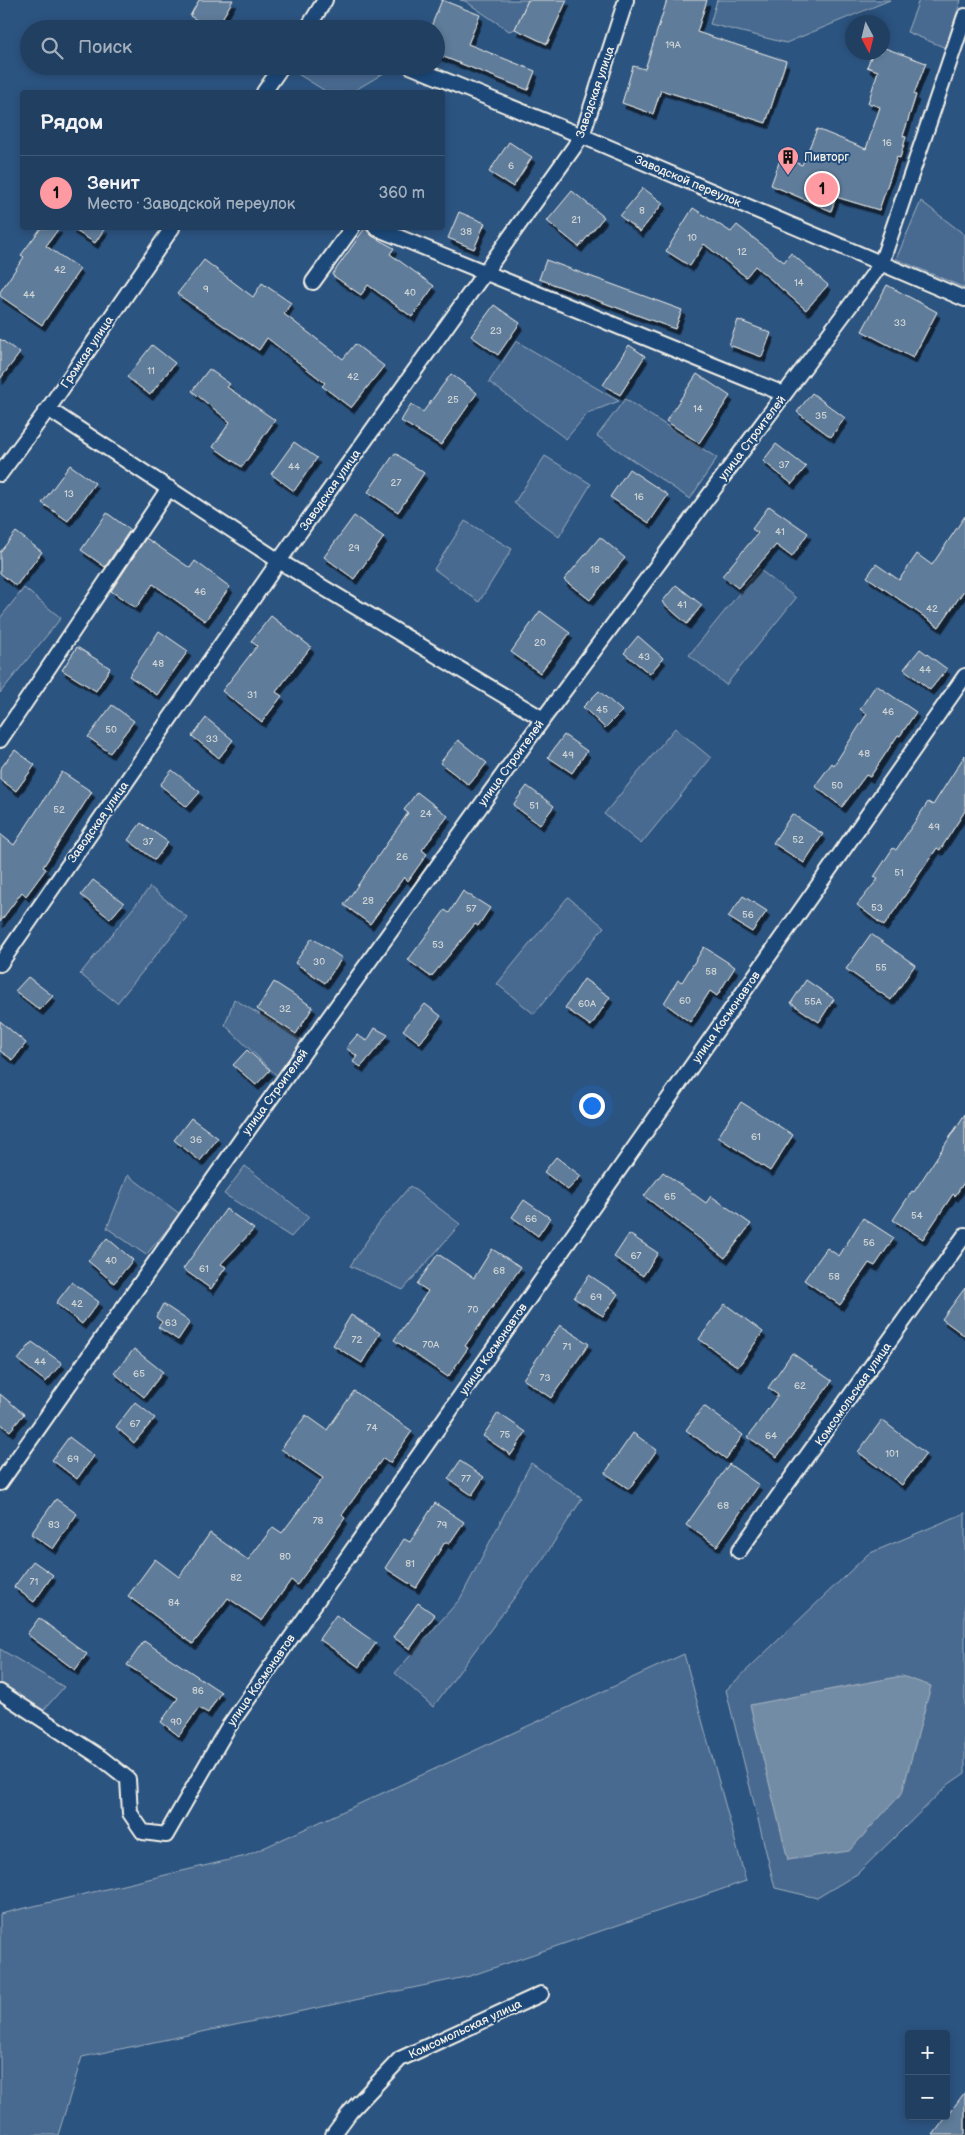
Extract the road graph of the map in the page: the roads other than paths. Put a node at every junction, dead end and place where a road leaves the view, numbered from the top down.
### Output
1 (325, 0) edge
2 (626, 0) edge
3 (965, 16) edge
4 (316, 20) edge
5 (276, 75) edge
6 (432, 75) edge
7 (265, 90) edge
8 (582, 136) junction
9 (171, 230) edge
10 (351, 230) edge
11 (381, 230) edge
12 (881, 264) junction
13 (485, 272) junction
14 (313, 282) dead end
15 (965, 300) edge
16 (784, 394) junction
17 (48, 409) junction
18 (0, 474) edge
19 (169, 488) junction
20 (279, 561) junction
21 (965, 676) edge
22 (543, 719) junction
23 (0, 740) edge
24 (0, 964) edge
25 (965, 1235) edge
26 (0, 1483) edge
27 (740, 1551) dead end
28 (0, 1692) edge
29 (542, 1994) dead end
30 (333, 2135) edge

1 - 4 street
2 - 8 street, Заводская улица
3 - 12 street, улица Строителей
5 - 7 street
6 - 8 street, Заводской переулок
8 - 12 street, Заводской переулок
8 - 13 street, Заводская улица
9 - 17 street, Громкая улица
10 - 14 street
11 - 13 street
12 - 15 street, Заводской переулок
12 - 16 street, улица Строителей
13 - 16 street
13 - 20 street, Заводская улица
16 - 22 street, улица Строителей
17 - 18 street, Громкая улица
17 - 19 street
19 - 20 street
19 - 23 street
20 - 22 street
20 - 24 street, Заводская улица
21 - 28 street, улица Космонавтов
22 - 26 street, улица Строителей
25 - 27 street, Комсомольская улица
29 - 30 street, Комсомольская улица

